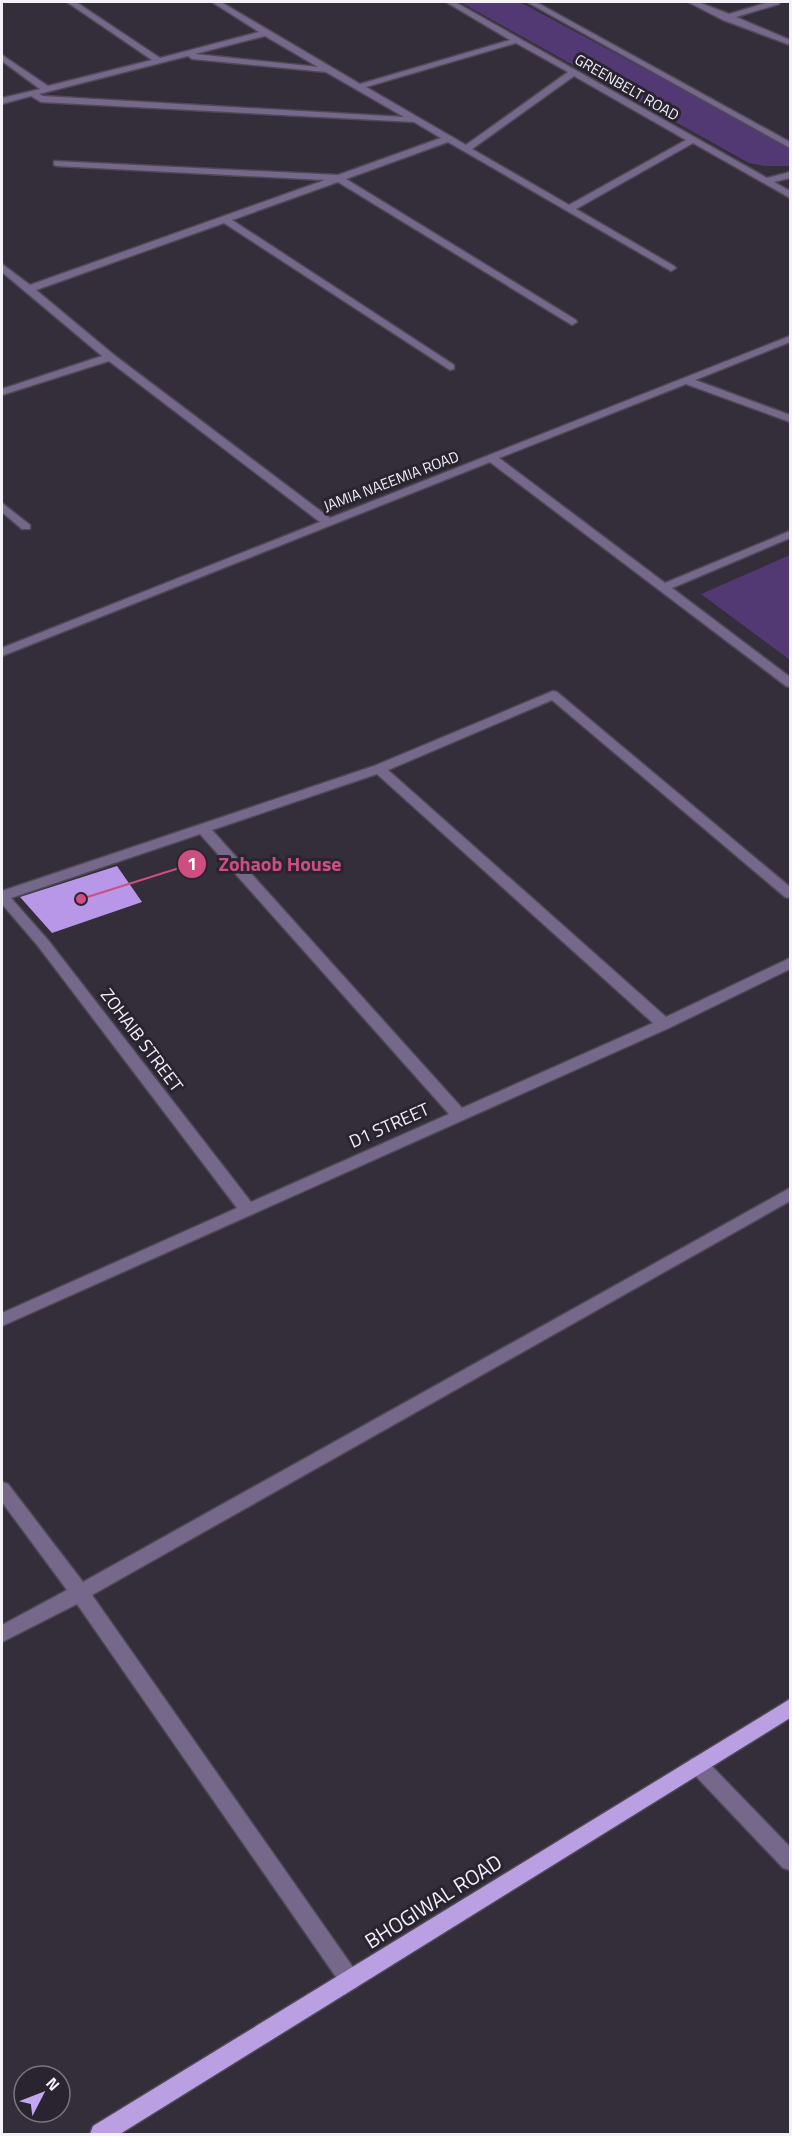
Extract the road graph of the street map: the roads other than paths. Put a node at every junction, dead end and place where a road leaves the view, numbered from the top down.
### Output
1 (71, 2) edge
2 (216, 2) edge
3 (450, 2) edge
4 (531, 2) edge
5 (692, 2) edge
6 (776, 2) edge
7 (726, 18) junction
8 (266, 33) junction
9 (518, 40) junction
10 (790, 43) edge
11 (180, 55) junction
12 (2, 57) edge
13 (159, 61) junction
14 (330, 70) junction
15 (574, 72) junction
16 (358, 87) junction
17 (46, 89) junction
18 (32, 93) junction
19 (2, 101) edge
20 (416, 121) junction
21 (448, 139) junction
22 (692, 140) junction
23 (790, 145) edge
24 (466, 149) junction
25 (57, 163) dead end
26 (790, 175) edge
27 (339, 178) junction
28 (767, 181) junction
29 (790, 195) edge
30 (569, 209) junction
31 (225, 219) junction
32 (2, 267) edge
33 (671, 268) dead end
34 (27, 290) junction
35 (572, 322) dead end
36 (790, 339) edge
37 (110, 357) junction
38 (450, 367) dead end
39 (687, 381) junction
40 (2, 392) edge
41 (790, 418) edge
42 (492, 458) junction
43 (2, 506) edge
44 (328, 522) junction
45 (26, 527) dead end
46 (790, 534) edge
47 (664, 587) junction
48 (2, 652) edge
49 (790, 683) edge
50 (379, 769) junction
51 (203, 829) junction
52 (790, 894) edge
53 (2, 896) edge
54 (790, 963) edge
55 (664, 1024) junction
56 (459, 1115) junction
57 (790, 1194) edge
58 (248, 1210) junction
59 (2, 1320) edge
60 (2, 1489) edge
61 (80, 1593) junction
62 (2, 1634) edge
63 (790, 1708) edge
64 (698, 1765) junction
65 (790, 1861) edge
66 (350, 1980) junction
67 (101, 2134) edge

1 - 13 street
2 - 8 street
3 - 9 street, GREENBELT ROAD
4 - 23 street, GREENBELT ROAD
5 - 7 street
6 - 7 street
7 - 10 street
8 - 11 street
8 - 14 street
9 - 15 street, GREENBELT ROAD
9 - 16 street
11 - 13 street
11 - 14 street
12 - 17 street
13 - 17 street
14 - 16 street
15 - 22 street, GREENBELT ROAD
15 - 24 street
16 - 20 street
17 - 18 street
18 - 19 street
18 - 20 street
20 - 21 street
21 - 24 street
21 - 27 street
22 - 28 street, GREENBELT ROAD
22 - 30 street
24 - 30 street
25 - 27 street
26 - 28 street
27 - 31 street
27 - 35 street
28 - 29 street, GREENBELT ROAD
30 - 33 street
31 - 34 street
31 - 38 street
32 - 34 street
34 - 37 street
36 - 39 street, JAMIA NAEEMIA ROAD
37 - 40 street
37 - 44 street
39 - 41 street
39 - 42 street, JAMIA NAEEMIA ROAD
42 - 44 street, JAMIA NAEEMIA ROAD
42 - 47 street
43 - 45 street
44 - 48 street, JAMIA NAEEMIA ROAD
46 - 47 street
47 - 49 street
50 - 51 street
50 - 52 street
50 - 55 street
51 - 53 street
51 - 56 street
53 - 58 street, ZOHAIB STREET
54 - 55 street, D1 STREET
55 - 56 street, D1 STREET
56 - 58 street, D1 STREET
57 - 61 street
58 - 59 street, D1 STREET
60 - 61 street
61 - 62 street
61 - 66 street
63 - 64 main road, BHOGIWAL ROAD
64 - 65 street
64 - 66 main road, BHOGIWAL ROAD
66 - 67 main road, BHOGIWAL ROAD

